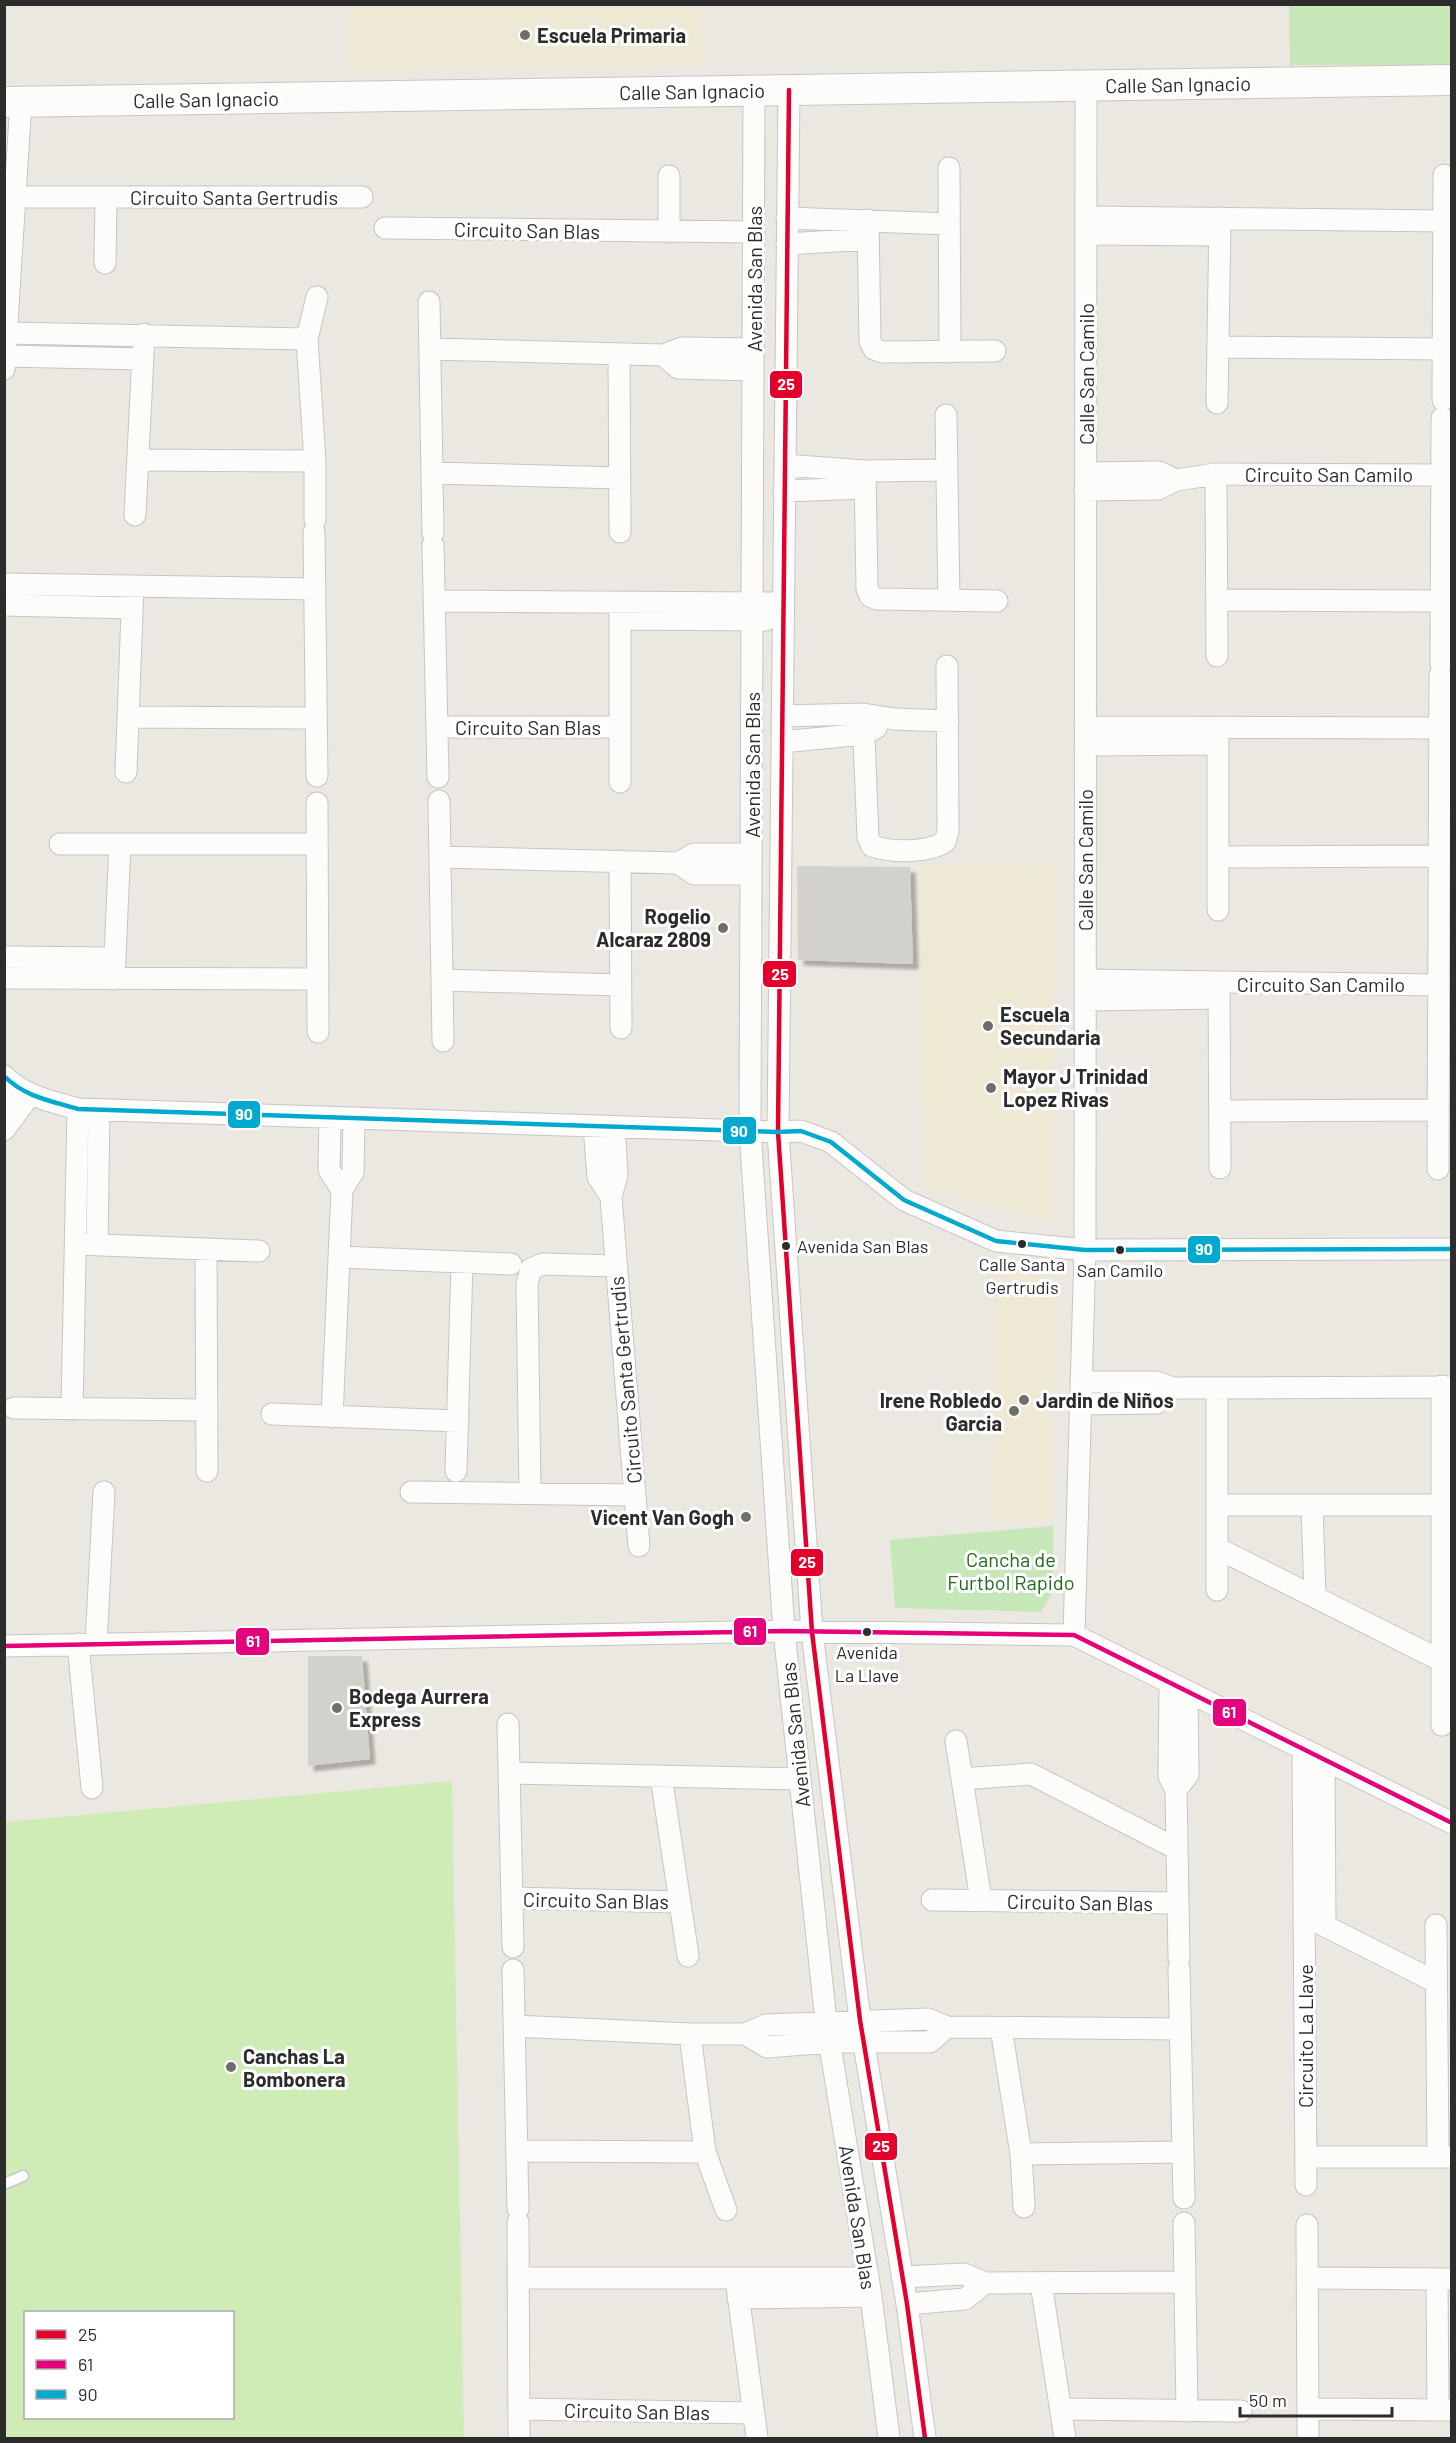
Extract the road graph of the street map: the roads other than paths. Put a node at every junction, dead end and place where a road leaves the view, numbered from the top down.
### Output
1 (1452, 80) edge
2 (1086, 85) junction
3 (754, 90) junction
4 (789, 90) junction
5 (13, 101) edge
6 (949, 168) dead end
7 (1444, 175) dead end
8 (669, 176) dead end
9 (15, 197) junction
10 (106, 197) junction
11 (362, 197) dead end
12 (787, 218) junction
13 (1444, 221) junction
14 (949, 224) junction
15 (1086, 226) junction
16 (1220, 227) junction
17 (385, 228) dead end
18 (868, 230) junction
19 (669, 231) junction
20 (754, 232) junction
21 (787, 244) junction
22 (105, 263) dead end
23 (8, 272) edge
24 (317, 297) dead end
25 (429, 302) dead end
26 (7, 333) junction
27 (144, 334) junction
28 (307, 339) junction
29 (1218, 347) junction
30 (430, 349) junction
31 (1443, 349) junction
32 (994, 351) dead end
33 (950, 352) junction
34 (619, 354) junction
35 (5, 356) edge
36 (142, 359) junction
37 (753, 360) junction
38 (4, 369) edge
39 (1216, 403) dead end
40 (946, 415) dead end
41 (138, 460) junction
42 (315, 461) junction
43 (785, 465) junction
44 (947, 470) junction
45 (432, 473) junction
46 (1216, 474) junction
47 (1442, 475) junction
48 (620, 478) junction
49 (865, 480) junction
50 (1085, 481) junction
51 (784, 491) junction
52 (135, 515) dead end
53 (620, 532) dead end
54 (4, 584) edge
55 (133, 586) junction
56 (315, 589) junction
57 (949, 600) junction
58 (1217, 600) junction
59 (998, 601) dead end
60 (1442, 601) junction
61 (435, 602) junction
62 (4, 605) edge
63 (132, 608) junction
64 (620, 611) junction
65 (752, 611) junction
66 (783, 611) junction
67 (1217, 656) dead end
68 (947, 666) dead end
69 (783, 716) junction
70 (128, 717) junction
71 (316, 717) junction
72 (948, 721) junction
73 (863, 724) junction
74 (437, 727) junction
75 (620, 727) junction
76 (1441, 728) junction
77 (1085, 736) junction
78 (1218, 736) junction
79 (782, 742) junction
80 (126, 772) dead end
81 (316, 776) dead end
82 (438, 777) dead end
83 (620, 782) dead end
84 (439, 801) dead end
85 (317, 803) dead end
86 (60, 844) dead end
87 (120, 844) junction
88 (317, 844) junction
89 (1440, 856) junction
90 (440, 857) junction
91 (1218, 857) junction
92 (620, 861) junction
93 (751, 864) junction
94 (1218, 910) dead end
95 (4, 957) edge
96 (114, 968) junction
97 (4, 978) edge
98 (317, 979) junction
99 (442, 980) junction
100 (1439, 985) junction
101 (620, 986) junction
102 (1085, 990) junction
103 (1219, 991) junction
104 (621, 1028) dead end
105 (318, 1032) dead end
106 (443, 1041) dead end
107 (11, 1086) edge
108 (88, 1109) junction
109 (1438, 1110) junction
110 (1220, 1111) junction
111 (330, 1117) junction
112 (354, 1118) junction
113 (604, 1126) junction
114 (4, 1130) edge
115 (750, 1131) junction
116 (778, 1132) junction
117 (1220, 1168) dead end
118 (1438, 1169) dead end
119 (342, 1190) junction
120 (76, 1244) junction
121 (97, 1245) junction
122 (206, 1249) junction
123 (1452, 1249) edge
124 (1084, 1250) junction
125 (259, 1251) dead end
126 (339, 1257) junction
127 (462, 1262) junction
128 (511, 1264) dead end
129 (616, 1266) junction
130 (1081, 1383) junction
131 (1447, 1386) edge
132 (1173, 1388) junction
133 (1217, 1388) junction
134 (1080, 1404) junction
135 (14, 1408) dead end
136 (72, 1410) junction
137 (207, 1410) junction
138 (272, 1414) dead end
139 (332, 1417) junction
140 (458, 1421) junction
141 (207, 1471) dead end
142 (456, 1471) dead end
143 (104, 1492) dead end
144 (411, 1492) dead end
145 (530, 1493) junction
146 (635, 1494) junction
147 (1217, 1505) junction
148 (1312, 1505) junction
149 (1442, 1505) junction
150 (639, 1546) dead end
151 (1217, 1548) junction
152 (1217, 1590) dead end
153 (1315, 1597) junction
154 (784, 1631) junction
155 (812, 1632) junction
156 (1074, 1635) junction
157 (87, 1644) junction
158 (4, 1646) edge
159 (1442, 1661) junction
160 (1178, 1687) junction
161 (508, 1724) dead end
162 (1442, 1725) dead end
163 (956, 1741) dead end
164 (1303, 1749) junction
165 (1324, 1760) junction
166 (509, 1773) junction
167 (660, 1776) junction
168 (800, 1779) junction
169 (962, 1779) junction
170 (92, 1788) dead end
171 (1452, 1823) edge
172 (1177, 1849) junction
173 (512, 1898) junction
174 (932, 1900) dead end
175 (981, 1900) junction
176 (680, 1902) junction
177 (1178, 1903) junction
178 (1304, 1916) junction
179 (1436, 1925) dead end
180 (1325, 1926) junction
181 (513, 1947) dead end
182 (687, 1956) dead end
183 (513, 1970) dead end
184 (1436, 1982) junction
185 (860, 2020) junction
186 (826, 2021) junction
187 (514, 2026) junction
188 (947, 2027) junction
189 (1001, 2028) junction
190 (1180, 2029) junction
191 (690, 2034) junction
192 (745, 2034) junction
193 (829, 2042) junction
194 (864, 2042) junction
195 (517, 2151) junction
196 (705, 2152) junction
197 (1183, 2152) junction
198 (1021, 2154) junction
199 (1306, 2157) junction
200 (1445, 2157) edge
201 (23, 2176) dead end
202 (4, 2184) edge
203 (1306, 2184) dead end
204 (1184, 2198) dead end
205 (1024, 2207) dead end
206 (726, 2210) dead end
207 (1184, 2223) dead end
208 (1307, 2225) dead end
209 (902, 2277) junction
210 (519, 2278) junction
211 (1307, 2278) junction
212 (1185, 2282) junction
213 (985, 2283) junction
214 (1041, 2283) junction
215 (870, 2287) junction
216 (737, 2288) junction
217 (1444, 2289) edge
218 (907, 2304) junction
219 (520, 2409) junction
220 (1061, 2409) junction
221 (1308, 2409) junction
222 (1445, 2410) edge
223 (1187, 2411) junction
224 (1241, 2412) dead end
225 (753, 2413) junction
226 (924, 2432) edge
227 (519, 2439) edge
228 (757, 2439) edge
229 (889, 2439) edge
230 (904, 2439) edge
231 (1065, 2439) edge
232 (1308, 2439) edge

1 - 2 street, Calle San Ignacio
2 - 4 street, Calle San Ignacio
2 - 15 street, Calle San Camilo
3 - 4 street, Calle San Ignacio
3 - 5 street, Calle San Ignacio
3 - 20 street, Avenida San Blas
4 - 12 street, Avenida San Blas
5 - 9 street
6 - 14 street
7 - 13 street, Circuito San Camilo
8 - 19 street
9 - 10 street, Circuito Santa Gertrudis
9 - 23 street
10 - 11 street, Circuito Santa Gertrudis
10 - 22 street, Circuito Santa Gertrudis
12 - 18 street
12 - 21 street, Avenida San Blas
13 - 16 street
13 - 31 street, Circuito San Camilo
14 - 18 street
14 - 33 street
15 - 16 street
15 - 50 street, Calle San Camilo
16 - 29 street
17 - 19 street, Circuito San Blas
18 - 21 street
18 - 33 street
19 - 20 street, Circuito San Blas
20 - 37 street, Avenida San Blas
21 - 43 street, Avenida San Blas
23 - 26 street
24 - 28 street
25 - 30 street, Circuito San Blas
26 - 27 street
26 - 35 street
27 - 28 street
27 - 36 street
28 - 42 street
29 - 31 street
29 - 39 street
30 - 34 street
30 - 45 street, Circuito San Blas
31 - 47 street, Circuito San Camilo
32 - 33 street
34 - 37 street
34 - 48 street
35 - 36 street
35 - 38 street
36 - 41 street
37 - 65 street, Avenida San Blas
40 - 44 street
41 - 42 street
41 - 52 street
42 - 56 street
43 - 49 street
43 - 51 street, Avenida San Blas
44 - 49 street
44 - 57 street
45 - 48 street
45 - 61 street, Circuito San Blas
46 - 47 street, Circuito San Camilo
46 - 50 street, Circuito San Camilo
46 - 58 street, Circuito San Camilo
47 - 60 street, Circuito San Camilo
48 - 53 street
49 - 51 street
49 - 57 street
50 - 77 street, Calle San Camilo
51 - 66 street, Avenida San Blas
54 - 55 street
55 - 56 street
55 - 63 street
56 - 71 street
57 - 59 street
58 - 60 street
58 - 67 street, Circuito San Camilo
60 - 76 street, Circuito San Camilo
61 - 64 street
61 - 74 street, Circuito San Blas
62 - 63 street
63 - 70 street
64 - 65 street
64 - 75 street, Circuito San Blas
65 - 66 street
65 - 93 street, Avenida San Blas
66 - 69 street, Avenida San Blas
68 - 72 street
69 - 73 street
69 - 79 street, Avenida San Blas
70 - 71 street
70 - 80 street
71 - 81 street
72 - 73 street
72 - 73 street
73 - 79 street
74 - 75 street, Circuito San Blas
74 - 82 street, Circuito San Blas
75 - 83 street, Circuito San Blas
76 - 78 street
76 - 89 street, Circuito San Camilo
77 - 78 street
77 - 102 street, Calle San Camilo
78 - 91 street
79 - 116 street, Avenida San Blas
84 - 90 street
85 - 88 street
86 - 87 street
87 - 88 street
87 - 96 street
88 - 98 street
89 - 91 street
89 - 100 street, Circuito San Camilo
90 - 92 street
90 - 99 street
91 - 94 street
92 - 93 street
92 - 101 street
93 - 115 street, Avenida San Blas
95 - 96 street
96 - 97 street
96 - 98 street
98 - 105 street
99 - 101 street
99 - 106 street
100 - 103 street, Circuito San Camilo
100 - 109 street, Circuito San Camilo
101 - 104 street
102 - 103 street, Circuito San Camilo
102 - 124 street, Calle San Camilo
103 - 110 street, Circuito San Camilo
107 - 108 street
107 - 114 street
108 - 111 street
108 - 120 street
108 - 121 street
109 - 110 street
109 - 118 street, Circuito San Camilo
110 - 117 street, Circuito San Camilo
111 - 112 street
111 - 119 street
112 - 113 street
112 - 119 street
113 - 115 street
113 - 129 street, Circuito Santa Gertrudis
115 - 116 street
115 - 154 street, Avenida San Blas
116 - 124 street
116 - 155 street, Avenida San Blas
119 - 126 street
120 - 121 street
120 - 136 street
121 - 122 street
122 - 125 street
122 - 137 street
123 - 124 street
124 - 130 street, Calle San Camilo
126 - 127 street
126 - 139 street
127 - 128 street
127 - 140 street
129 - 145 street, Circuito Santa Gertrudis
129 - 146 street, Circuito Santa Gertrudis
130 - 132 street
130 - 134 street, Calle San Camilo
131 - 133 street
131 - 149 street
132 - 133 street
132 - 134 street
133 - 147 street
134 - 156 street, Calle San Camilo
135 - 136 street
136 - 137 street
137 - 141 street
138 - 139 street
139 - 140 street
140 - 142 street
143 - 157 street
144 - 145 street, Circuito Santa Gertrudis
145 - 146 street, Circuito Santa Gertrudis
146 - 150 street, Circuito Santa Gertrudis
147 - 148 street
147 - 151 street
148 - 149 street
148 - 153 street
149 - 159 street
151 - 152 street
151 - 153 street
153 - 159 street
154 - 155 street
154 - 157 street
154 - 168 street, Avenida San Blas
155 - 156 street
155 - 185 street, Avenida San Blas
156 - 160 street
157 - 158 street
157 - 170 street
159 - 162 street
160 - 164 street
160 - 172 street, Circuito San Blas
161 - 166 street, Circuito San Blas
163 - 169 street, Circuito San Blas
164 - 165 street
164 - 178 street, Circuito La Llave
165 - 171 street
165 - 180 street
166 - 167 street
166 - 173 street, Circuito San Blas
167 - 168 street
167 - 176 street, Circuito San Blas
168 - 186 street, Avenida San Blas
169 - 172 street
169 - 175 street, Circuito San Blas
172 - 177 street, Circuito San Blas
173 - 176 street, Circuito San Blas
173 - 181 street, Circuito San Blas
174 - 175 street, Circuito San Blas
175 - 177 street, Circuito San Blas
176 - 182 street, Circuito San Blas
177 - 190 street, Circuito San Blas
178 - 180 street
178 - 199 street, Circuito La Llave
179 - 184 street
180 - 184 street
183 - 187 street
184 - 200 street
185 - 186 street
185 - 188 street
185 - 194 street, Avenida San Blas
186 - 192 street
186 - 193 street, Avenida San Blas
187 - 191 street
187 - 195 street
188 - 189 street
188 - 194 street
189 - 190 street
189 - 198 street
190 - 197 street, Circuito San Blas
191 - 192 street
191 - 196 street
192 - 193 street
193 - 194 street
193 - 215 street, Avenida San Blas
194 - 209 street, Avenida San Blas
195 - 196 street
195 - 210 street
196 - 206 street
197 - 198 street
197 - 204 street, Circuito San Blas
198 - 205 street
199 - 200 street
199 - 203 street, Circuito La Llave
201 - 202 lane
207 - 212 street
208 - 211 street
209 - 213 street
209 - 218 street, Avenida San Blas
210 - 216 street
210 - 219 street
211 - 217 street
211 - 221 street
212 - 214 street
212 - 223 street
213 - 214 street
213 - 218 street
214 - 220 street
215 - 216 street
215 - 229 street, Avenida San Blas
216 - 225 street
217 - 222 street
218 - 226 street, Avenida San Blas
219 - 225 street, Circuito San Blas
219 - 227 street
220 - 223 street
220 - 231 street
221 - 222 street
221 - 232 street
223 - 224 street
225 - 228 street
226 - 230 street

